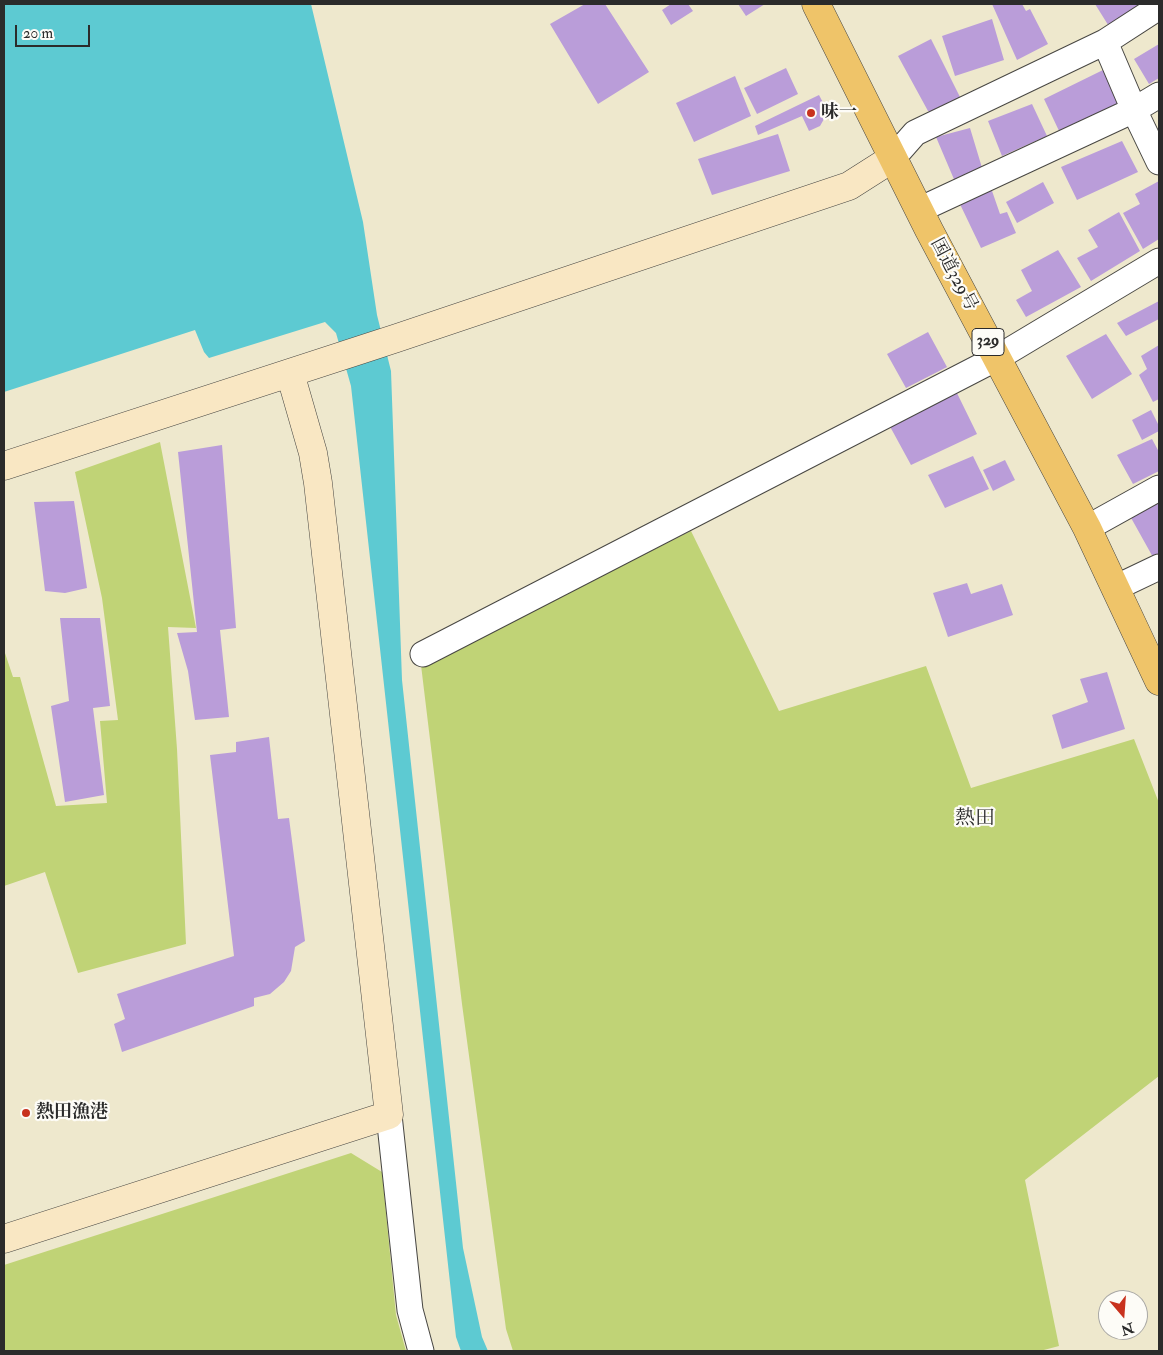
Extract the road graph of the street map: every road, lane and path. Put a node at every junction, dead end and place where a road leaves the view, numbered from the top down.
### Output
1 (816, 4) edge
2 (1159, 7) edge
3 (1105, 42) junction
4 (1159, 96) edge
5 (1134, 110) junction
6 (893, 158) junction
7 (1159, 162) edge
8 (919, 210) junction
9 (1159, 261) edge
10 (997, 358) junction
11 (290, 373) junction
12 (4, 466) edge
13 (1159, 488) edge
14 (1087, 528) junction
15 (1159, 567) edge
16 (1115, 588) junction
17 (423, 654) dead end
18 (1159, 678) edge
19 (388, 1115) junction
20 (4, 1239) edge
21 (421, 1351) edge

1 - 6 highway, 国道329号 / 329
2 - 3 street
3 - 5 street
3 - 6 street
4 - 5 street
5 - 7 street
5 - 8 street
6 - 8 highway, 国道329号 / 329
6 - 11 street
8 - 10 highway, 国道329号 / 329
9 - 10 street
10 - 14 highway, 国道329号 / 329
10 - 17 street
11 - 12 street
11 - 19 street
13 - 14 street
14 - 16 highway, 国道329号 / 329
15 - 16 street
16 - 18 highway, 国道329号 / 329
19 - 20 street
19 - 21 street

